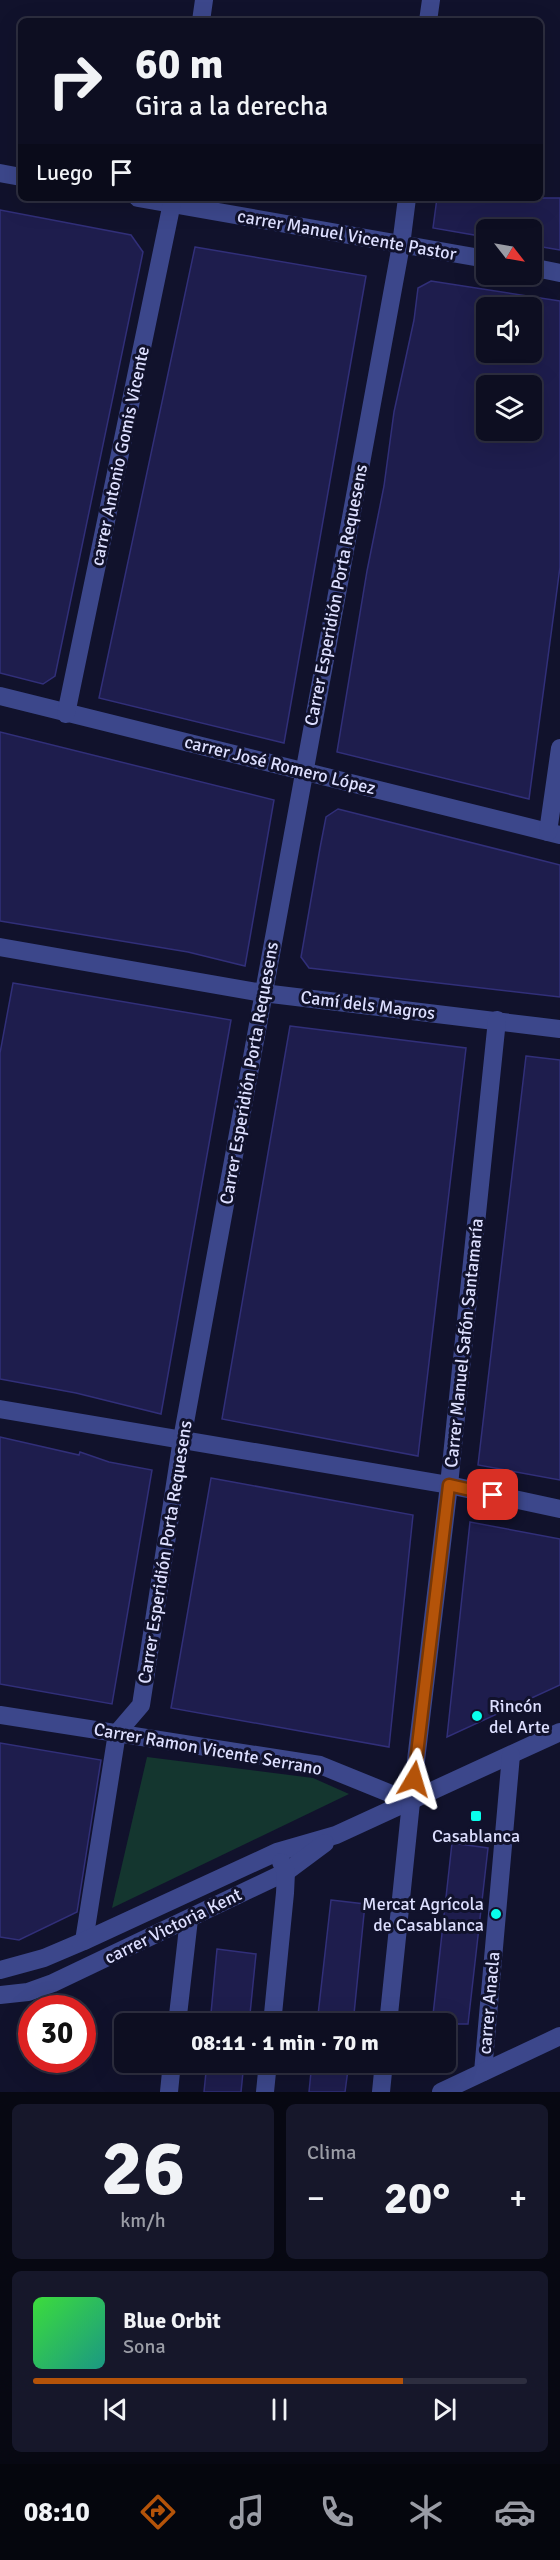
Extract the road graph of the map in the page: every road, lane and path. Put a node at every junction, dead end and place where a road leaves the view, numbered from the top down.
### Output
1 (204, 0) edge
2 (431, 0) edge
3 (201, 18) edge
4 (428, 18) edge
5 (0, 173) edge
6 (18, 176) edge
7 (172, 201) edge
8 (407, 201) edge
9 (401, 245) junction
10 (476, 258) edge
11 (542, 269) edge
12 (560, 273) edge
13 (0, 696) edge
14 (66, 714) junction
15 (560, 748) edge
16 (303, 770) junction
17 (554, 834) edge
18 (0, 947) edge
19 (263, 993) junction
20 (497, 1020) junction
21 (560, 1029) edge
22 (0, 1409) edge
23 (182, 1438) junction
24 (449, 1485) junction
25 (560, 1509) edge
26 (0, 1715) edge
27 (560, 1732) edge
28 (117, 1733) junction
29 (511, 1755) junction
30 (411, 1802) junction
31 (336, 1835) junction
32 (276, 1852) junction
33 (286, 1872) junction
34 (189, 1919) junction
35 (84, 1941) junction
36 (0, 1970) edge
37 (0, 1995) edge
38 (178, 2013) edge
39 (273, 2013) edge
40 (389, 2013) edge
41 (560, 2036) edge
42 (483, 2072) junction
43 (171, 2073) edge
44 (267, 2073) edge
45 (383, 2073) edge
46 (169, 2092) edge
47 (265, 2092) edge
48 (381, 2092) edge
49 (441, 2092) edge

1 - 3 street
2 - 4 street
5 - 6 street
7 - 9 street, carrer Manuel Vicente Pastor
7 - 14 street, carrer Antonio Gomis Vicente
8 - 9 street, Carrer Esperidión Porta Requesens
9 - 10 street, carrer Manuel Vicente Pastor
9 - 16 street, Carrer Esperidión Porta Requesens
11 - 12 street
13 - 14 street, carrer José Romero López
14 - 16 street, carrer José Romero López
15 - 17 street
16 - 17 street, carrer José Romero López
16 - 19 street, Carrer Esperidión Porta Requesens
18 - 19 street, Camí dels Magros
19 - 20 street, Camí dels Magros
19 - 23 street, Carrer Esperidión Porta Requesens
20 - 21 street, Camí dels Magros
20 - 24 street, Carrer Manuel Safón Santamaría
22 - 23 street
23 - 24 street
23 - 28 street, Carrer Esperidión Porta Requesens
24 - 25 street
24 - 30 street, Carrer Manuel Safón Santamaría
26 - 28 street, Carrer Ramon Vicente Serrano
27 - 29 street, carrer Victoria Kent
28 - 30 street, Carrer Ramon Vicente Serrano
28 - 35 street
29 - 30 street, carrer Victoria Kent
29 - 42 street, carrer Anacla
30 - 31 street, carrer Victoria Kent
30 - 40 street, Carrer Manuel Safón Santamaría
31 - 32 street, carrer Victoria Kent
31 - 33 street, carrer Victoria Kent
32 - 33 street
32 - 35 street, carrer Victoria Kent
33 - 34 street, carrer Victoria Kent
33 - 39 street
34 - 37 street, carrer Victoria Kent
34 - 38 street
35 - 36 street, carrer Victoria Kent
41 - 42 street
42 - 49 street
43 - 46 street
44 - 47 street
45 - 48 street

